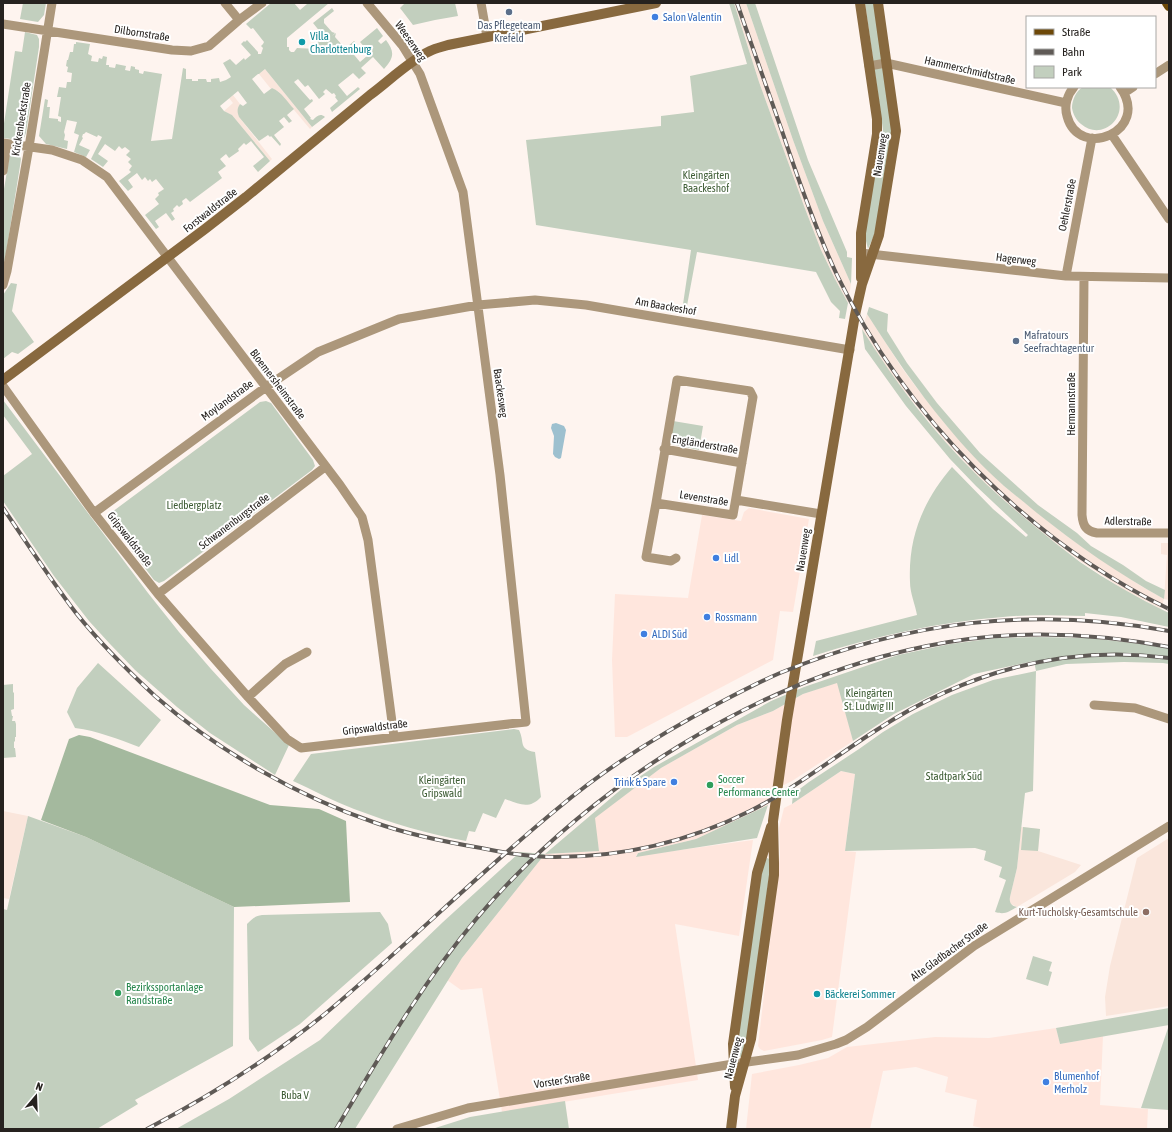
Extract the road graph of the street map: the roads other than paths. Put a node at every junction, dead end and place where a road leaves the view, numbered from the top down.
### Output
1 (52, 3) edge
2 (225, 3) edge
3 (262, 3) edge
4 (367, 3) edge
5 (480, 3) edge
6 (654, 3) edge
7 (860, 3) edge
8 (878, 3) edge
9 (1167, 3) edge
10 (1169, 6) edge
11 (239, 20) junction
12 (3, 24) edge
13 (47, 30) junction
14 (487, 37) junction
15 (412, 62) junction
16 (886, 63) junction
17 (1169, 65) edge
18 (869, 66) junction
19 (1156, 73) edge
20 (420, 74) joint
21 (1073, 88) edge
22 (1122, 90) edge
23 (1066, 103) junction
24 (1112, 135) junction
25 (1092, 138) junction
26 (5, 144) edge
27 (29, 147) junction
28 (3, 171) edge
29 (1169, 218) edge
30 (861, 253) junction
31 (872, 254) junction
32 (168, 256) junction
33 (1066, 276) junction
34 (1084, 277) junction
35 (1169, 278) edge
36 (862, 284) junction
37 (3, 286) edge
38 (478, 305) junction
39 (850, 350) junction
40 (3, 380) edge
41 (3, 386) edge
42 (266, 387) junction
43 (664, 449) junction
44 (742, 463) junction
45 (326, 467) junction
46 (736, 500) junction
47 (656, 503) junction
48 (94, 513) junction
49 (821, 514) junction
50 (1088, 530) joint
51 (1169, 534) edge
52 (676, 558) dead end
53 (158, 594) junction
54 (307, 652) dead end
55 (248, 697) junction
56 (1094, 705) dead end
57 (1169, 719) edge
58 (526, 722) joint
59 (394, 737) junction
60 (773, 821) junction
61 (1169, 826) edge
62 (745, 1063) junction
63 (733, 1064) junction
64 (735, 1096) junction
65 (397, 1129) edge
66 (731, 1129) edge

1 - 13 street, Krickenbeckstraße
2 - 11 street
3 - 11 street, Dilbornstraße
4 - 15 street, Weeserweg
5 - 14 street
6 - 14 street, Forstwaldstraße
7 - 18 street, Nauenweg
8 - 16 street, Nauenweg
9 - 10 main road
11 - 13 street, Dilbornstraße
12 - 13 street, Dilbornstraße
13 - 27 street, Krickenbeckstraße
14 - 15 street, Forstwaldstraße
15 - 20 street, Weeserweg
15 - 32 street, Forstwaldstraße
16 - 18 street, Hammerschmidtstraße
16 - 23 street, Hammerschmidtstraße
16 - 31 street, Nauenweg
17 - 19 street
18 - 30 street, Nauenweg
20 - 38 street, Baackesweg
21 - 23 street
22 - 24 street
23 - 25 street
24 - 25 street
24 - 29 street
25 - 33 street, Oehlerstraße
26 - 27 street, Bloemersheimstraße
26 - 28 street, Krickenbeckstraße
27 - 32 street, Bloemersheimstraße
27 - 37 street, Krickenbeckstraße
30 - 31 street, Hagerweg
30 - 36 street, Nauenweg
31 - 33 street, Hagerweg
31 - 36 street, Nauenweg
32 - 40 street, Forstwaldstraße
32 - 42 street, Bloemersheimstraße
33 - 34 street, Hagerweg
34 - 35 street, Hagerweg
34 - 50 street, Hermannstraße
36 - 39 street, Nauenweg
38 - 39 street, Am Baackeshof
38 - 42 street, Moylandstraße
38 - 58 street, Baackesweg
39 - 49 street, Nauenweg
41 - 48 street, Gripswaldstraße
42 - 45 street, Bloemersheimstraße
42 - 48 street, Moylandstraße
43 - 44 street, Engländerstraße
43 - 44 street, Engländerstraße
43 - 47 street, Engländerstraße
44 - 46 street, Engländerstraße
45 - 53 street, Schwanenburgstraße
45 - 59 street, Bloemersheimstraße
46 - 47 street, Levenstraße
46 - 49 street, Levenstraße
47 - 52 street
48 - 53 street, Gripswaldstraße
49 - 60 street, Nauenweg
50 - 51 street, Adlerstraße
53 - 55 street, Gripswaldstraße
54 - 55 street
55 - 59 street, Gripswaldstraße
56 - 57 street
58 - 59 street, Gripswaldstraße
60 - 62 street, Nauenweg
60 - 63 street, Nauenweg
61 - 62 street, Alte Gladbacher Straße
62 - 63 street, Alte Gladbacher Straße
62 - 64 street, Nauenweg
63 - 64 street, Nauenweg
63 - 65 street, Vorster Straße
64 - 66 street

